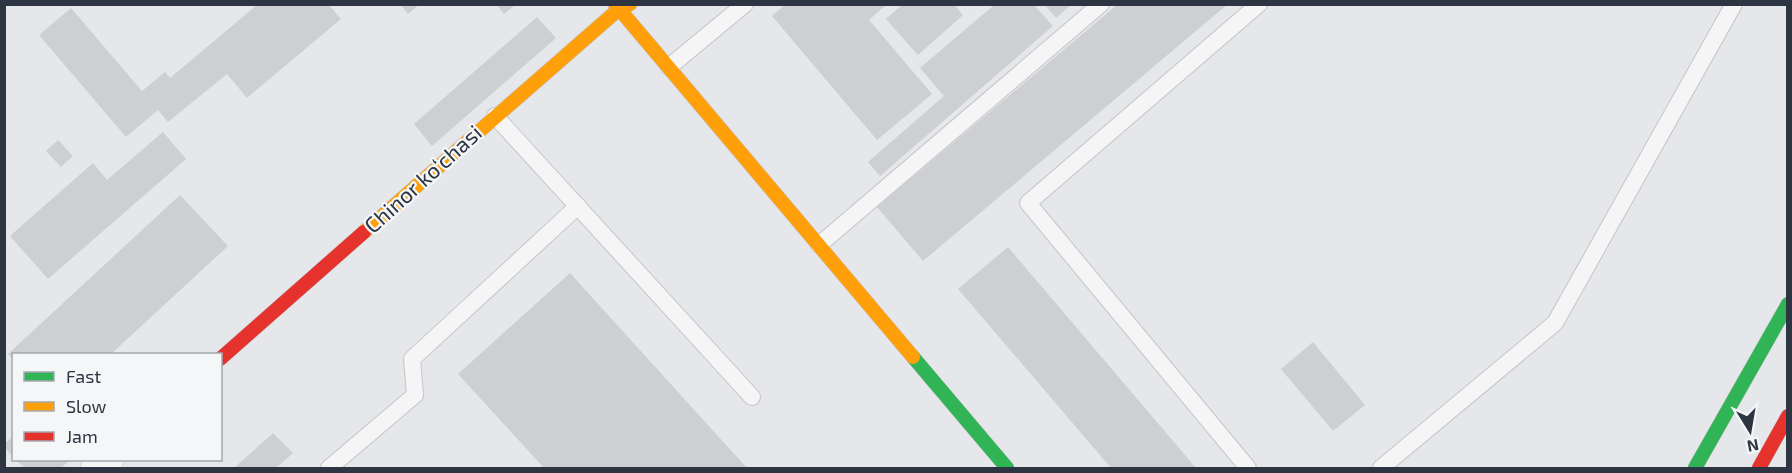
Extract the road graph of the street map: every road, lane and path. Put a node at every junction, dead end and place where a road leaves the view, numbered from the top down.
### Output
1 (745, 4) edge
2 (1101, 4) edge
3 (1259, 4) edge
4 (1734, 4) edge
5 (621, 6) edge
6 (669, 67) junction
7 (495, 116) junction
8 (578, 206) junction
9 (819, 245) junction
10 (1788, 304) edge
11 (222, 357) edge
12 (752, 397) dead end
13 (1788, 416) edge
14 (329, 468) edge
15 (1007, 468) edge
16 (1248, 468) edge
17 (1382, 468) edge
18 (1695, 468) edge
19 (1759, 468) edge

1 - 6 lane
2 - 9 lane
3 - 16 lane
4 - 17 lane
5 - 6 main road
5 - 7 main road, Chinor ko‘chasi
6 - 9 main road
7 - 8 lane
7 - 11 main road, Chinor ko‘chasi
8 - 12 lane
8 - 14 lane
9 - 15 main road
10 - 18 main road
13 - 19 main road

